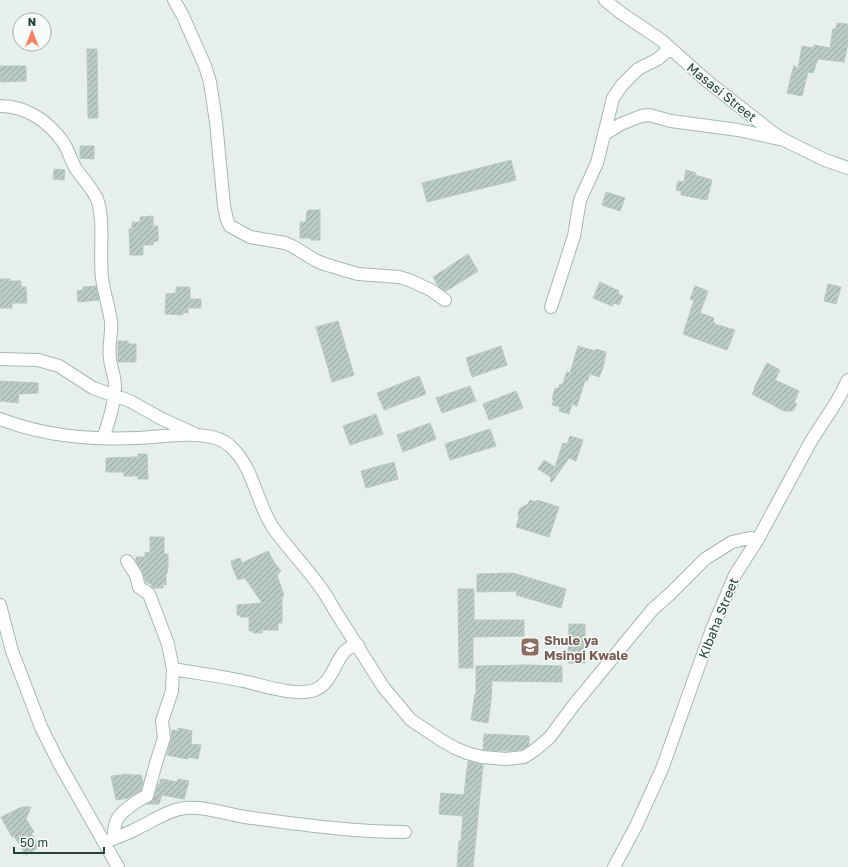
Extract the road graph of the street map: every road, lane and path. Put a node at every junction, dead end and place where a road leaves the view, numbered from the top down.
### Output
1 (174, 0) edge
2 (605, 0) edge
3 (670, 48) junction
4 (0, 106) edge
5 (605, 134) junction
6 (784, 140) junction
7 (848, 168) edge
8 (445, 300) dead end
9 (551, 307) dead end
10 (0, 359) edge
11 (848, 380) edge
12 (114, 395) junction
13 (0, 419) edge
14 (195, 434) junction
15 (103, 438) junction
16 (758, 539) junction
17 (127, 561) dead end
18 (0, 605) edge
19 (358, 645) junction
20 (173, 669) junction
21 (405, 832) dead end
22 (109, 840) junction
23 (118, 867) edge
24 (614, 867) edge

1 - 8 street
2 - 3 street, Masasi Street
3 - 5 street
3 - 6 street, Masasi Street
4 - 12 street
5 - 6 street
5 - 9 street
6 - 7 street, Masasi Street
10 - 12 street
11 - 16 street, KIbaha Street
12 - 14 street
12 - 15 street
13 - 15 street
14 - 15 street
14 - 19 street
16 - 19 street
16 - 24 street, KIbaha Street
17 - 20 street
18 - 22 street
19 - 20 street
20 - 22 street
21 - 22 street
22 - 23 street

